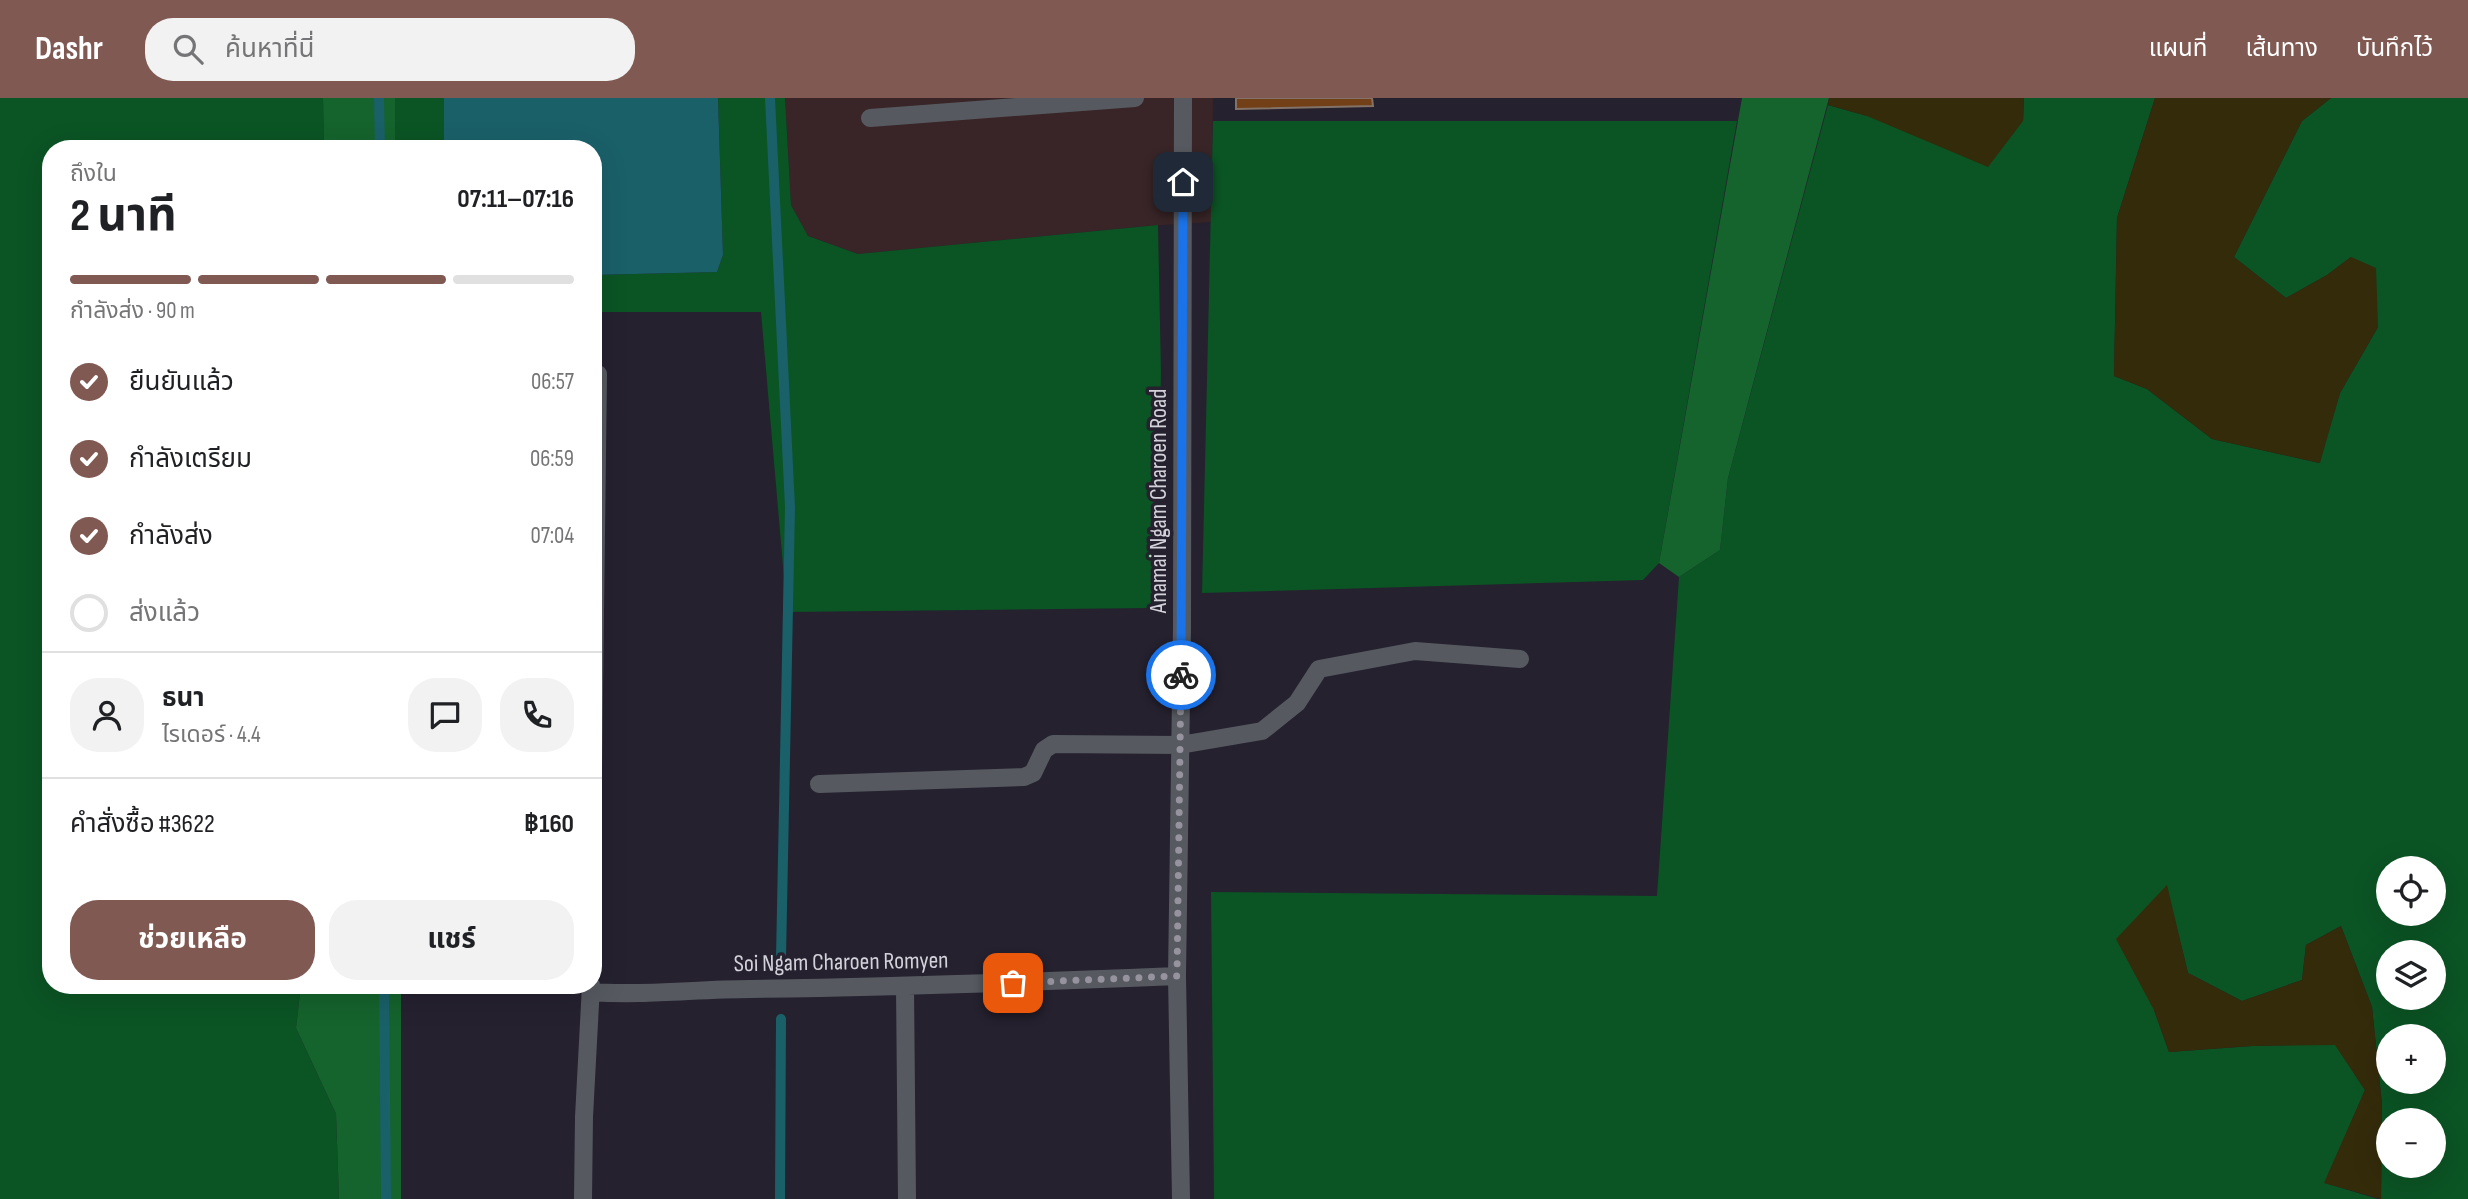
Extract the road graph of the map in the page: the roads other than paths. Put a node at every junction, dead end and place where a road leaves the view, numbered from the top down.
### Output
1 (1135, 98) edge
2 (1183, 98) edge
3 (870, 118) dead end
4 (1520, 659) dead end
5 (1180, 745) junction
6 (819, 784) dead end
7 (1177, 976) junction
8 (905, 987) junction
9 (602, 990) edge
10 (591, 994) edge
11 (583, 1199) edge
12 (907, 1199) edge
13 (1181, 1199) edge

1 - 3 street
2 - 5 street, Anamai Ngam Charoen Road
4 - 5 street
5 - 6 street
5 - 7 street, Anamai Ngam Charoen Road
7 - 8 street, Soi Ngam Charoen Romyen
7 - 13 street, Anamai Ngam Charoen Road
8 - 9 street, Soi Ngam Charoen Romyen
8 - 12 street
10 - 11 street, Soi Ngam Charoen Romyen

